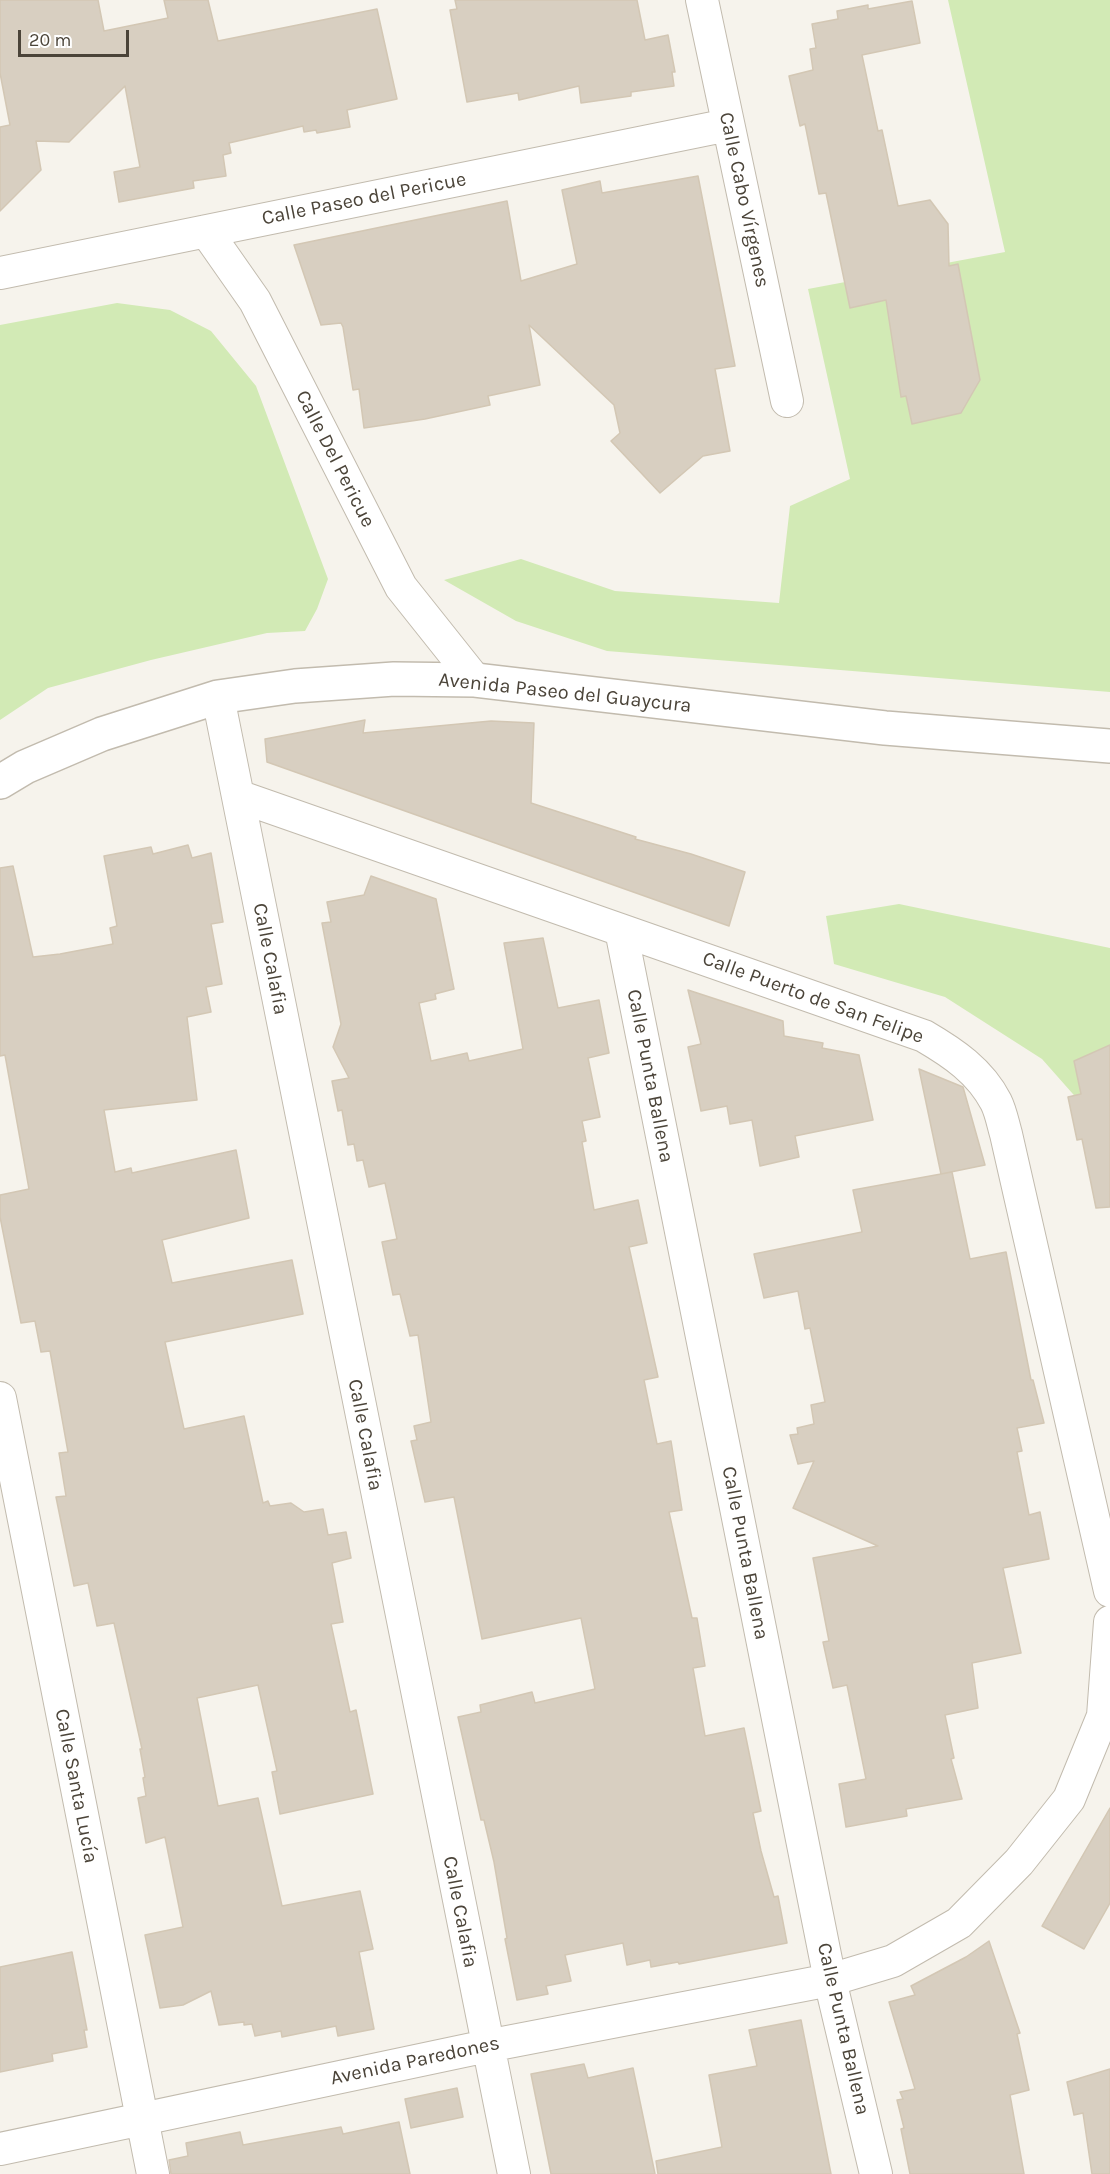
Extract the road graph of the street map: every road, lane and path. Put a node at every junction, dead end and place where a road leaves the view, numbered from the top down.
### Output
1 (702, 0) edge
2 (728, 125) junction
3 (206, 231) junction
4 (0, 273) edge
5 (787, 401) dead end
6 (475, 680) junction
7 (218, 697) junction
8 (1110, 746) edge
9 (0, 783) edge
10 (238, 796) junction
11 (621, 930) junction
12 (0, 1398) edge
13 (1110, 1591) edge
14 (1110, 1622) edge
15 (831, 1980) junction
16 (487, 2046) junction
17 (142, 2118) junction
18 (0, 2148) edge
19 (153, 2174) edge
20 (514, 2174) edge
21 (876, 2174) edge

1 - 2 street, Calle Cabo Vírgenes
2 - 3 street, Calle Paseo del Pericue
2 - 5 street, Calle Cabo Vírgenes
3 - 4 street, Calle Paseo del Pericue
3 - 6 street, Calle Del Pericue
6 - 7 street, Avenida Paseo del Guaycura
6 - 8 street, Avenida Paseo del Guaycura
7 - 9 street, Avenida Paseo del Guaycura
7 - 10 street, Calle Calafia
10 - 11 street, Calle Puerto de San Felipe
10 - 16 street, Calle Calafia
11 - 13 street, Calle Puerto de San Felipe
11 - 15 street, Calle Punta Ballena
12 - 17 street, Calle Santa Lucía
14 - 15 street
15 - 16 street, Avenida Paredones
15 - 21 street, Calle Punta Ballena
16 - 17 street, Avenida Paredones
16 - 20 street, Calle Calafia
17 - 18 street, Avenida Paredones
17 - 19 street, Calle Santa Lucía

